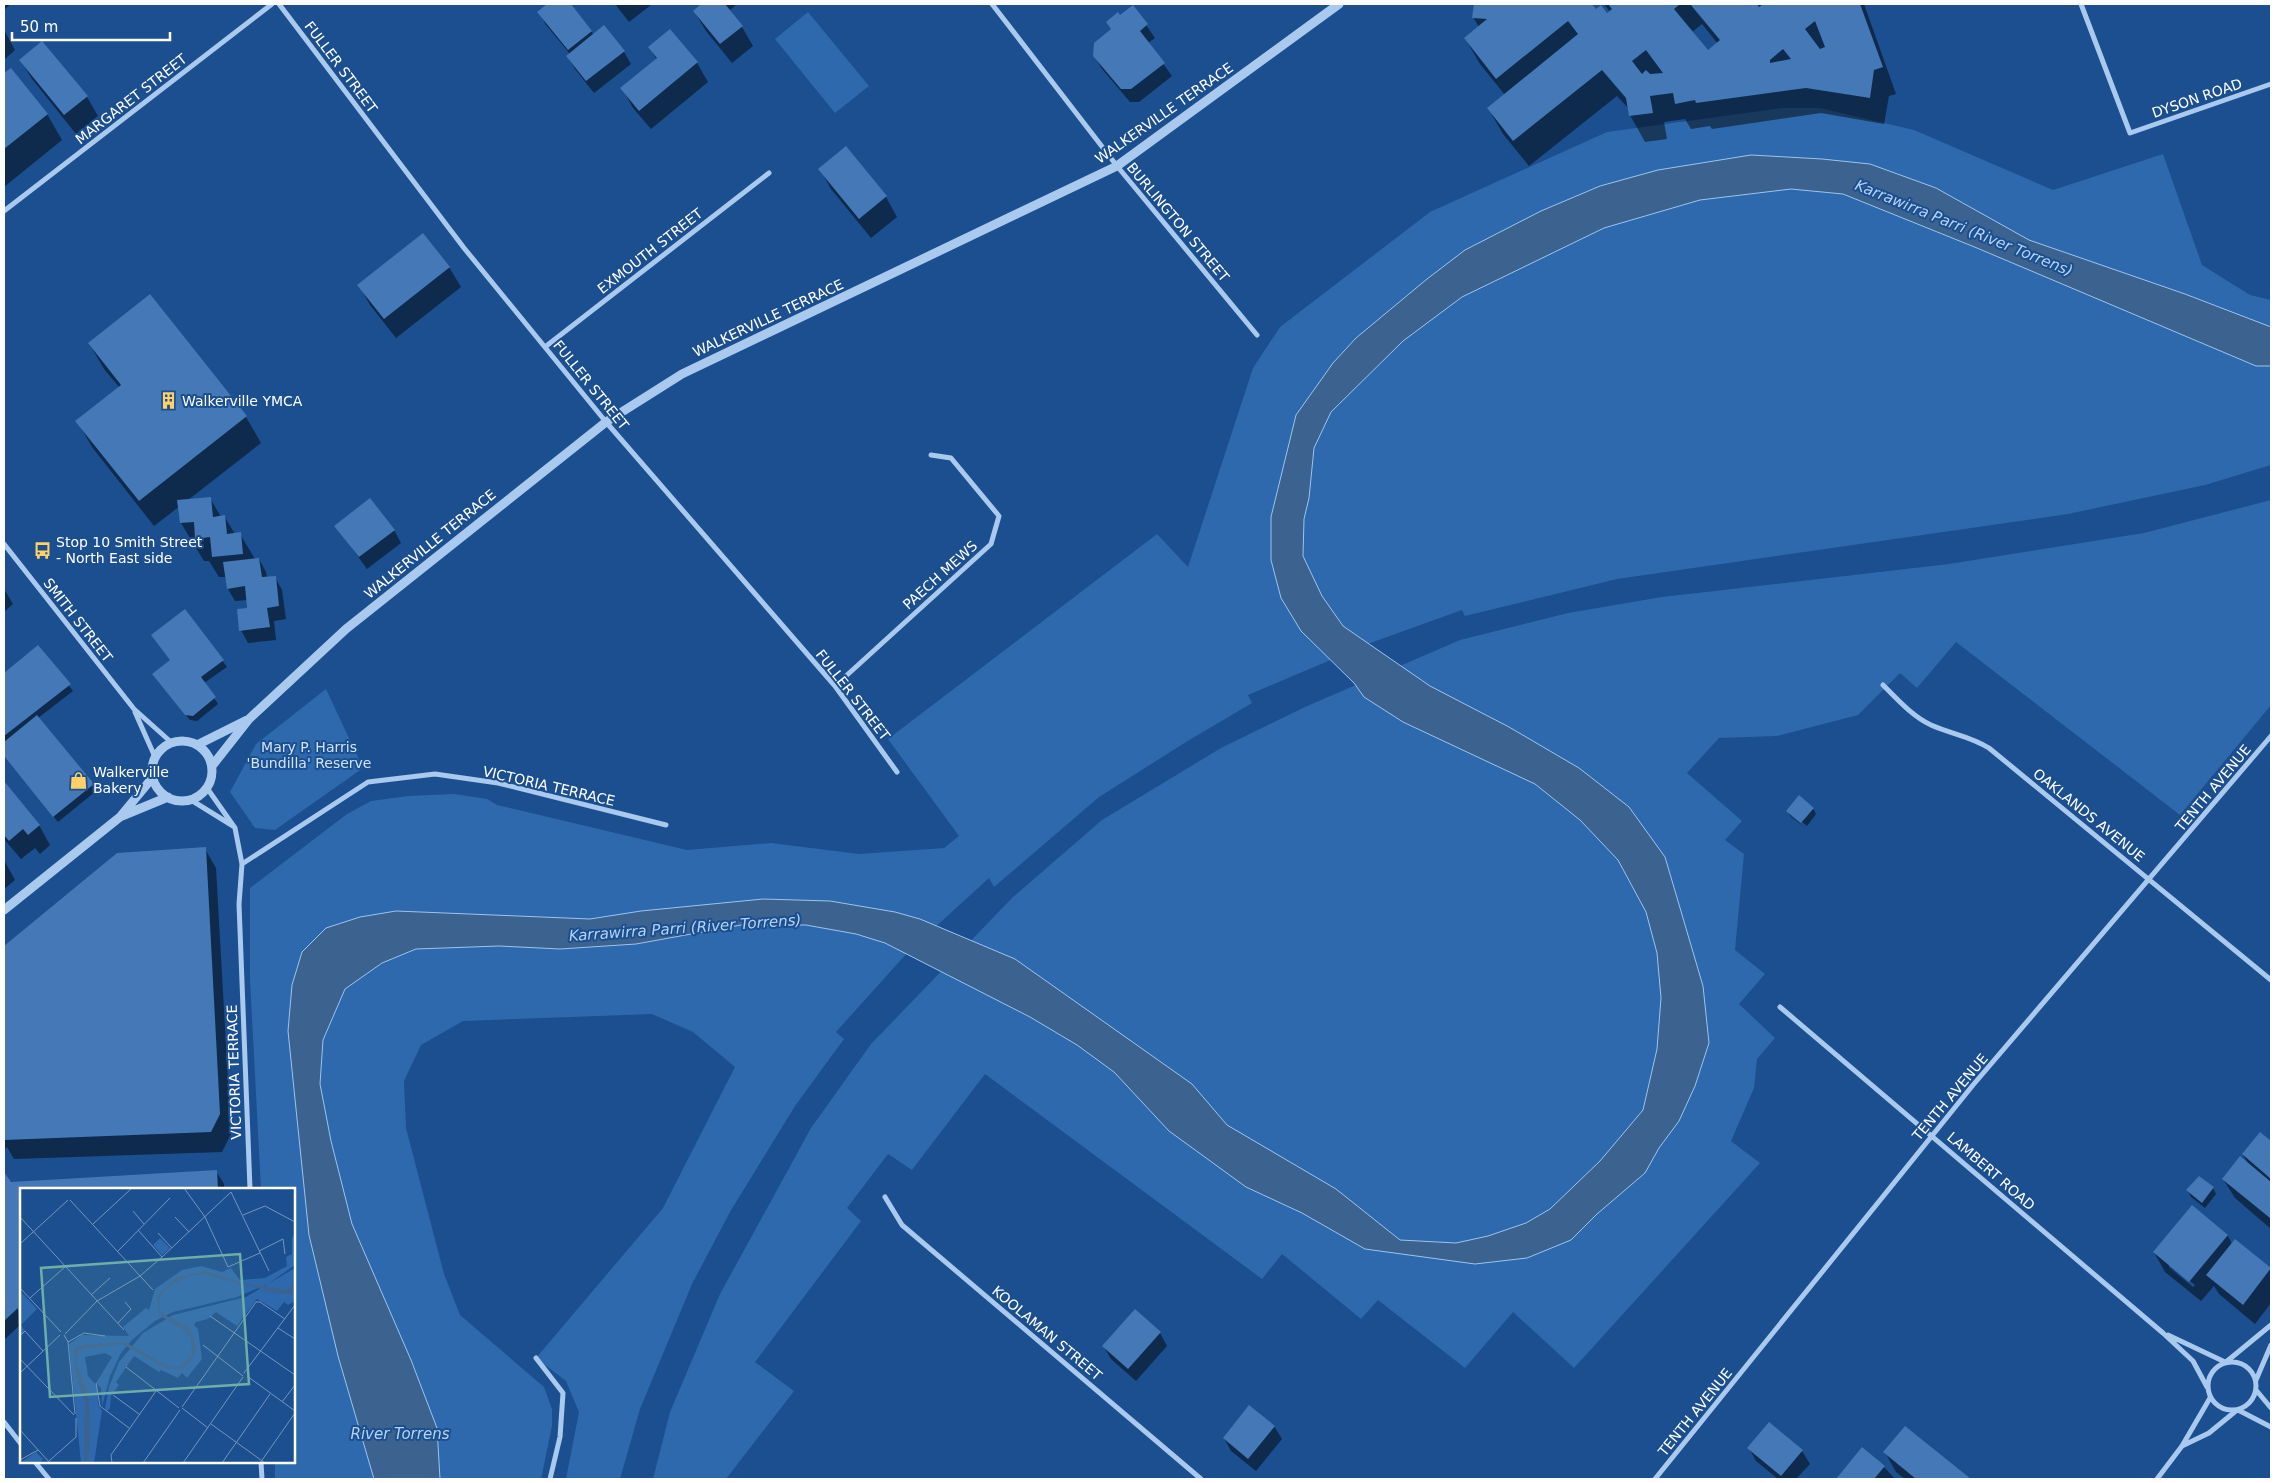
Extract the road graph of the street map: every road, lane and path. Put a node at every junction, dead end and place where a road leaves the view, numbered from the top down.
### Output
1 (272, 4) edge
2 (279, 4) edge
3 (992, 4) edge
4 (1339, 4) edge
5 (2081, 4) edge
6 (2271, 84) edge
7 (1117, 166) junction
8 (769, 173) dead end
9 (4, 212) edge
10 (1257, 335) dead end
11 (545, 347) junction
12 (606, 422) junction
13 (931, 455) dead end
14 (4, 544) edge
15 (1883, 685) dead end
16 (834, 686) junction
17 (134, 709) junction
18 (249, 719) junction
19 (2271, 736) edge
20 (172, 743) junction
21 (197, 745) junction
22 (156, 757) junction
23 (212, 766) junction
24 (897, 772) dead end
25 (153, 777) junction
26 (208, 788) junction
27 (168, 797) junction
28 (191, 800) junction
29 (120, 817) junction
30 (666, 825) dead end
31 (235, 828) junction
32 (242, 864) junction
33 (2149, 879) junction
34 (4, 910) edge
35 (2271, 980) edge
36 (1780, 1007) dead end
37 (1932, 1136) junction
38 (250, 1188) edge
39 (886, 1197) dead end
40 (2271, 1325) edge
41 (2163, 1333) junction
42 (2271, 1345) edge
43 (536, 1358) dead end
44 (2225, 1362) junction
45 (2256, 1380) junction
46 (2207, 1387) junction
47 (2256, 1390) junction
48 (2210, 1398) junction
49 (2271, 1408) edge
50 (2238, 1410) junction
51 (4, 1422) edge
52 (2271, 1427) edge
53 (20, 1443) edge
54 (2182, 1446) junction
55 (36, 1463) edge
56 (261, 1463) edge
57 (50, 1479) edge
58 (262, 1479) edge
59 (550, 1479) edge
60 (1201, 1479) edge
61 (1655, 1479) edge
62 (2157, 1479) edge

1 - 9 street, MARGARET STREET
2 - 11 street, FULLER STREET
3 - 7 street, BURLINGTON STREET
4 - 7 street, WALKERVILLE TERRACE
5 - 6 street, DYSON ROAD
7 - 10 street, BURLINGTON STREET
7 - 12 street, WALKERVILLE TERRACE
8 - 11 street, EXMOUTH STREET
11 - 12 street, FULLER STREET
12 - 16 street, FULLER STREET
12 - 18 street, WALKERVILLE TERRACE
13 - 16 street, PAECH MEWS
14 - 17 street, SMITH STREET
15 - 33 street, OAKLANDS AVENUE
16 - 24 street, FULLER STREET
17 - 20 street, SMITH STREET
17 - 22 street, SMITH STREET
18 - 21 street, WALKERVILLE TERRACE
18 - 23 street, WALKERVILLE TERRACE
19 - 33 street, TENTH AVENUE
20 - 21 street
20 - 22 street
21 - 23 street
22 - 25 street
23 - 26 street
25 - 27 street
25 - 29 street
26 - 28 street
26 - 31 street, VICTORIA TERRACE
27 - 28 street
27 - 29 street
28 - 31 street
29 - 34 street
30 - 32 street, VICTORIA TERRACE
31 - 32 street, VICTORIA TERRACE
32 - 38 street, VICTORIA TERRACE
33 - 35 street, OAKLANDS AVENUE
33 - 37 street, TENTH AVENUE
36 - 37 street, LAMBERT ROAD
37 - 41 street, LAMBERT ROAD
37 - 61 street, TENTH AVENUE
39 - 60 street, KOOLAMAN STREET
40 - 44 street
41 - 44 street, LAMBERT ROAD
41 - 46 street, LAMBERT ROAD
42 - 45 street
43 - 59 street
44 - 45 street
44 - 46 street
45 - 47 street
46 - 48 street
47 - 49 street
47 - 50 street
48 - 50 street
48 - 54 street
50 - 52 street
50 - 54 street
51 - 53 street
54 - 62 street
55 - 57 street
56 - 58 street

